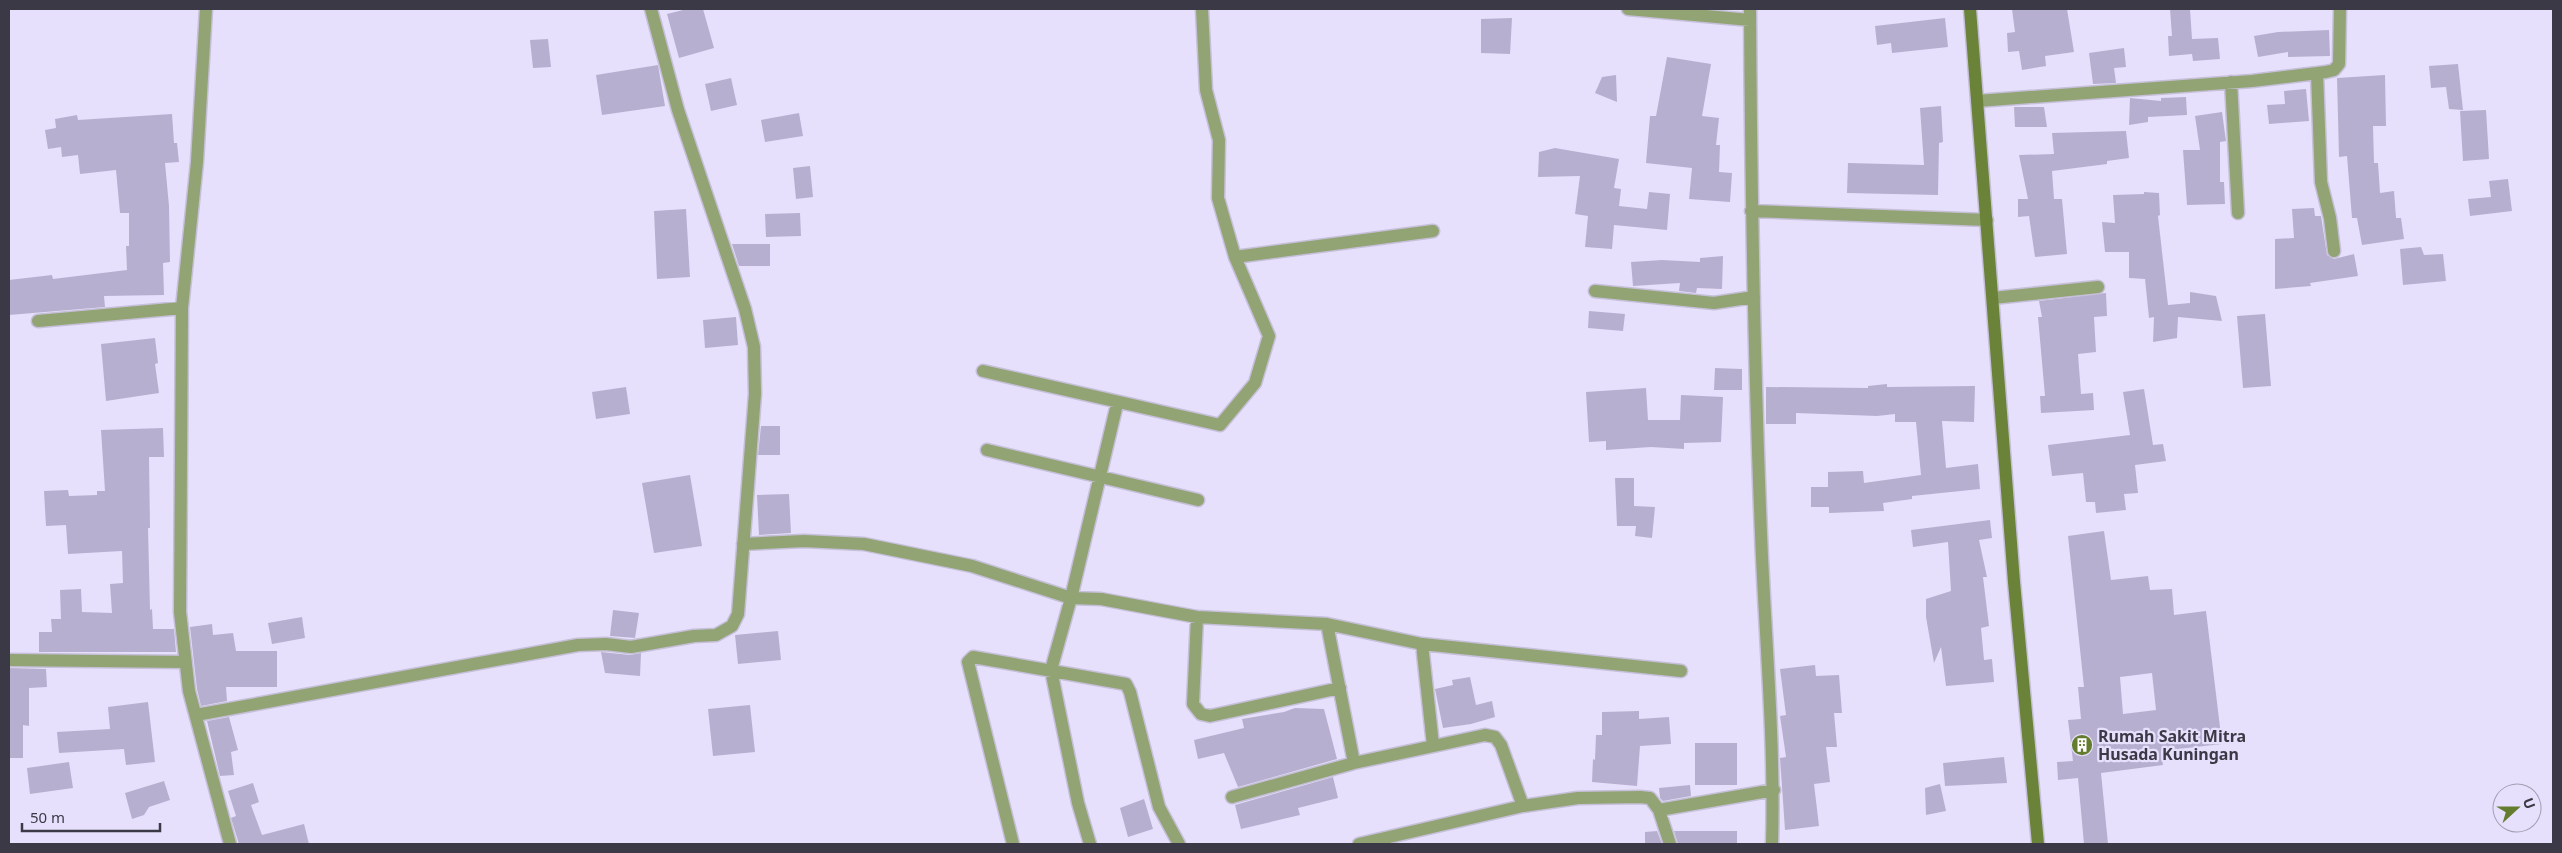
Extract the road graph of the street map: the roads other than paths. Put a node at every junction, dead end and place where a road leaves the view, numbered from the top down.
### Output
1 (206, 9) edge
2 (651, 9) edge
3 (1202, 9) edge
4 (1628, 9) edge
5 (1970, 9) edge
6 (2340, 9) edge
7 (1750, 14) edge
8 (2317, 73) junction
9 (2231, 82) junction
10 (1978, 101) junction
11 (1752, 211) junction
12 (2238, 213) dead end
13 (1987, 220) junction
14 (1433, 231) dead end
15 (2334, 251) dead end
16 (1234, 257) junction
17 (2098, 287) dead end
18 (1595, 291) dead end
19 (1754, 298) junction
20 (1993, 298) junction
21 (182, 308) junction
22 (38, 321) dead end
23 (983, 371) dead end
24 (1117, 404) junction
25 (987, 450) dead end
26 (1100, 477) junction
27 (1198, 500) dead end
28 (743, 544) junction
29 (1071, 598) junction
30 (1197, 617) junction
31 (1327, 624) junction
32 (1422, 644) junction
33 (9, 660) edge
34 (184, 662) junction
35 (1051, 670) junction
36 (1681, 671) dead end
37 (1340, 688) junction
38 (196, 715) junction
39 (1433, 746) junction
40 (1354, 763) junction
41 (1774, 790) junction
42 (1232, 798) dead end
43 (1523, 806) junction
44 (1659, 810) junction
45 (230, 844) edge
46 (1013, 844) edge
47 (1090, 844) edge
48 (1179, 844) edge
49 (1359, 844) edge
50 (1670, 844) edge
51 (1772, 844) edge
52 (2038, 844) edge

1 - 21 street
2 - 28 street
3 - 16 street
4 - 7 street
5 - 10 main road
6 - 8 street
7 - 11 street
8 - 9 street
8 - 15 street
9 - 10 street
9 - 12 street
10 - 13 main road
11 - 13 street
11 - 19 street
13 - 20 main road
14 - 16 street
16 - 24 street
17 - 20 street
18 - 19 street
19 - 41 street
20 - 52 main road
21 - 22 street
21 - 34 street
23 - 24 street
24 - 26 street
25 - 26 street
26 - 27 street
26 - 29 street
28 - 29 street
28 - 38 street
29 - 30 street
29 - 35 street
30 - 31 street
30 - 37 street
31 - 32 street
31 - 37 street
32 - 36 street
32 - 39 street
33 - 34 street
34 - 38 street
35 - 46 street
35 - 47 street
35 - 48 street
37 - 40 street
38 - 45 street
39 - 40 street
39 - 43 street
40 - 42 street
41 - 44 street
41 - 51 street
43 - 44 street
43 - 49 street
44 - 50 street

